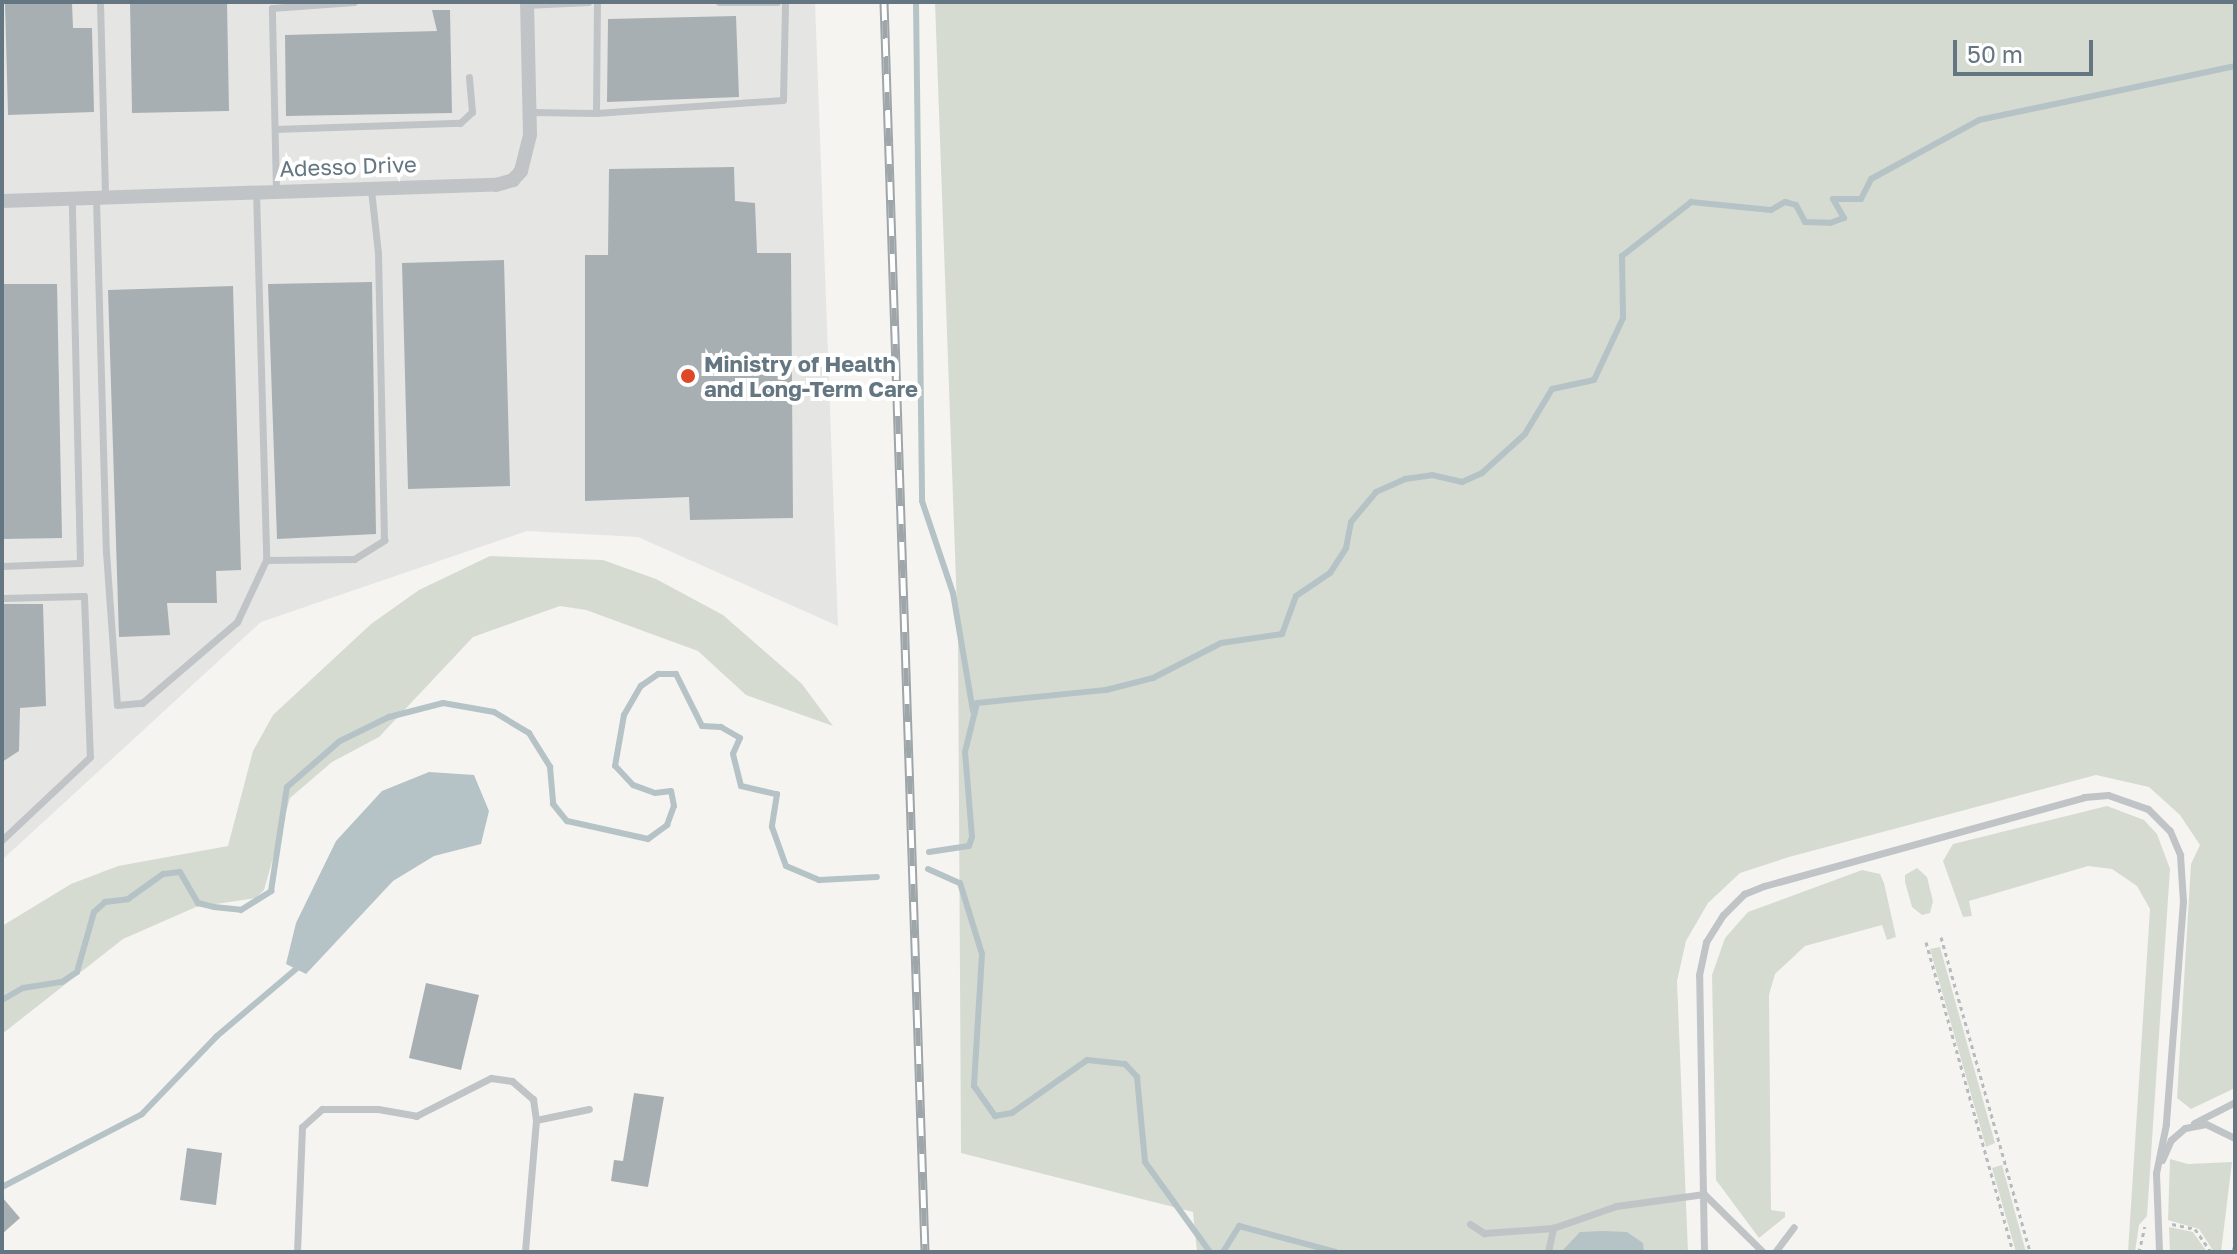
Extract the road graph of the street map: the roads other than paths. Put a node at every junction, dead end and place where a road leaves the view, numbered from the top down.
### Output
1 (100, 2) edge
2 (354, 2) edge
3 (588, 2) edge
4 (597, 2) edge
5 (719, 2) edge
6 (777, 2) edge
7 (785, 2) edge
8 (527, 3) edge
9 (469, 77) dead end
10 (530, 112) junction
11 (596, 113) junction
12 (275, 129) junction
13 (371, 188) junction
14 (256, 191) junction
15 (276, 191) junction
16 (101, 196) junction
17 (72, 197) junction
18 (2, 201) edge
19 (266, 560) junction
20 (2, 566) edge
21 (2, 598) edge
22 (2, 840) edge
23 (2235, 1102) edge
24 (589, 1109) dead end
25 (536, 1120) junction
26 (2185, 1128) junction
27 (2235, 1138) edge
28 (2156, 1173) junction
29 (1704, 1194) junction
30 (1470, 1224) dead end
31 (1794, 1227) dead end
32 (1553, 1228) junction
33 (297, 1252) edge
34 (525, 1252) edge
35 (1548, 1252) edge
36 (1704, 1252) edge
37 (1763, 1252) edge
38 (1775, 1252) edge
39 (2159, 1252) edge

1 - 16 lane
2 - 12 lane
3 - 8 lane
4 - 11 lane
5 - 6 lane
7 - 11 lane
8 - 10 street, Adesso Drive
9 - 12 lane
10 - 11 lane
10 - 13 street, Adesso Drive
12 - 15 lane
13 - 15 street, Adesso Drive
13 - 19 lane
14 - 15 street, Adesso Drive
14 - 16 street, Adesso Drive
14 - 19 lane
16 - 17 street, Adesso Drive
16 - 19 lane
17 - 18 street, Adesso Drive
17 - 20 lane
21 - 22 lane
23 - 26 lane
24 - 25 lane
25 - 33 lane
25 - 34 lane
26 - 27 lane
26 - 28 lane
28 - 29 lane
28 - 39 lane
29 - 32 lane
29 - 36 lane
29 - 37 lane
30 - 32 lane
31 - 38 lane
32 - 35 lane

